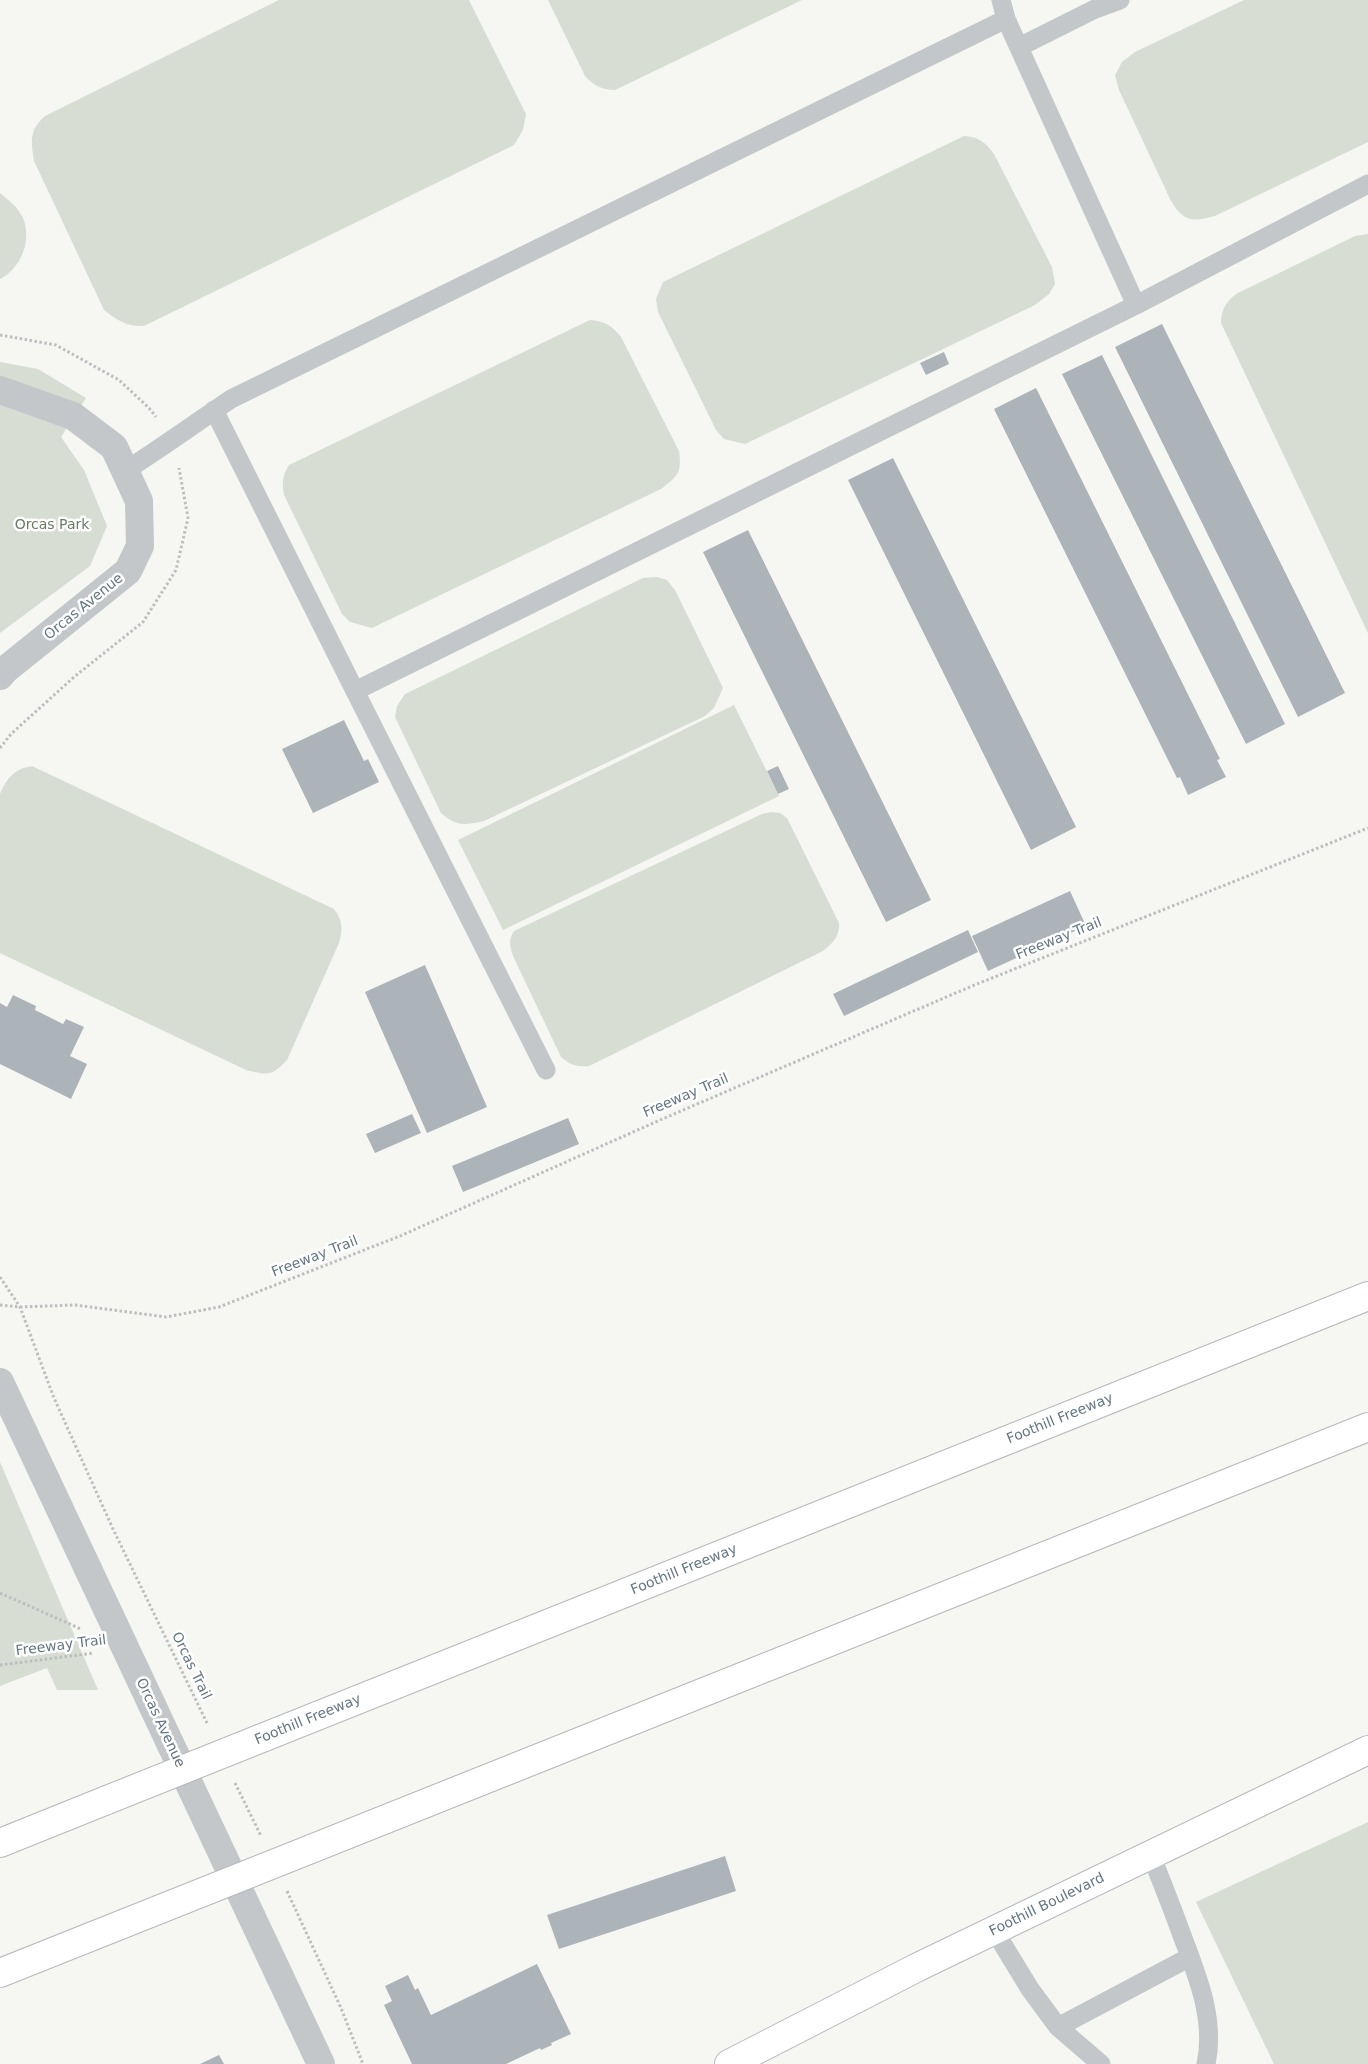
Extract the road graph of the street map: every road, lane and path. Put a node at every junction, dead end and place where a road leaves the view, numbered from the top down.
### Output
1 (1001, 0) edge
2 (1120, 0) edge
3 (1006, 19) junction
4 (1019, 46) junction
5 (1368, 184) edge
6 (1136, 305) junction
7 (0, 390) edge
8 (214, 410) junction
9 (126, 471) junction
10 (0, 676) edge
11 (355, 691) junction
12 (1368, 828) edge
13 (546, 1070) dead end
14 (0, 1277) edge
15 (1368, 1296) edge
16 (0, 1305) edge
17 (20, 1307) junction
18 (0, 1382) edge
19 (1368, 1427) edge
20 (0, 1593) edge
21 (125, 1649) junction
22 (0, 1665) edge
23 (210, 1730) dead end
24 (1368, 1750) edge
25 (231, 1774) dead end
26 (0, 1842) edge
27 (265, 1844) dead end
28 (1151, 1855) junction
29 (286, 1888) dead end
30 (994, 1930) junction
31 (1190, 1957) junction
32 (0, 1973) edge
33 (1058, 2027) junction
34 (320, 2064) edge
35 (363, 2064) edge
36 (729, 2064) edge
37 (1101, 2064) edge
38 (1206, 2064) edge

1 - 3 lane
2 - 4 lane
3 - 4 lane
3 - 8 lane
4 - 6 lane
5 - 6 lane
6 - 11 lane
7 - 9 street, Orcas Avenue
8 - 9 lane
8 - 11 lane
9 - 10 street, Orcas Avenue
11 - 13 lane
12 - 17 path, Freeway Trail
14 - 17 path, Orcas Trail
15 - 26 main road, Foothill Freeway, bridge
16 - 17 path, Freeway Trail
17 - 23 path, Orcas Trail
18 - 21 street, Orcas Avenue
19 - 32 main road, bridge
20 - 21 path
21 - 22 path, Freeway Trail
21 - 34 street, Orcas Avenue
24 - 28 main road, Foothill Boulevard
25 - 27 path
28 - 30 main road, Foothill Boulevard
28 - 31 lane
29 - 35 path
30 - 33 lane
30 - 36 main road, Foothill Boulevard
31 - 33 lane
31 - 38 lane
33 - 37 lane

